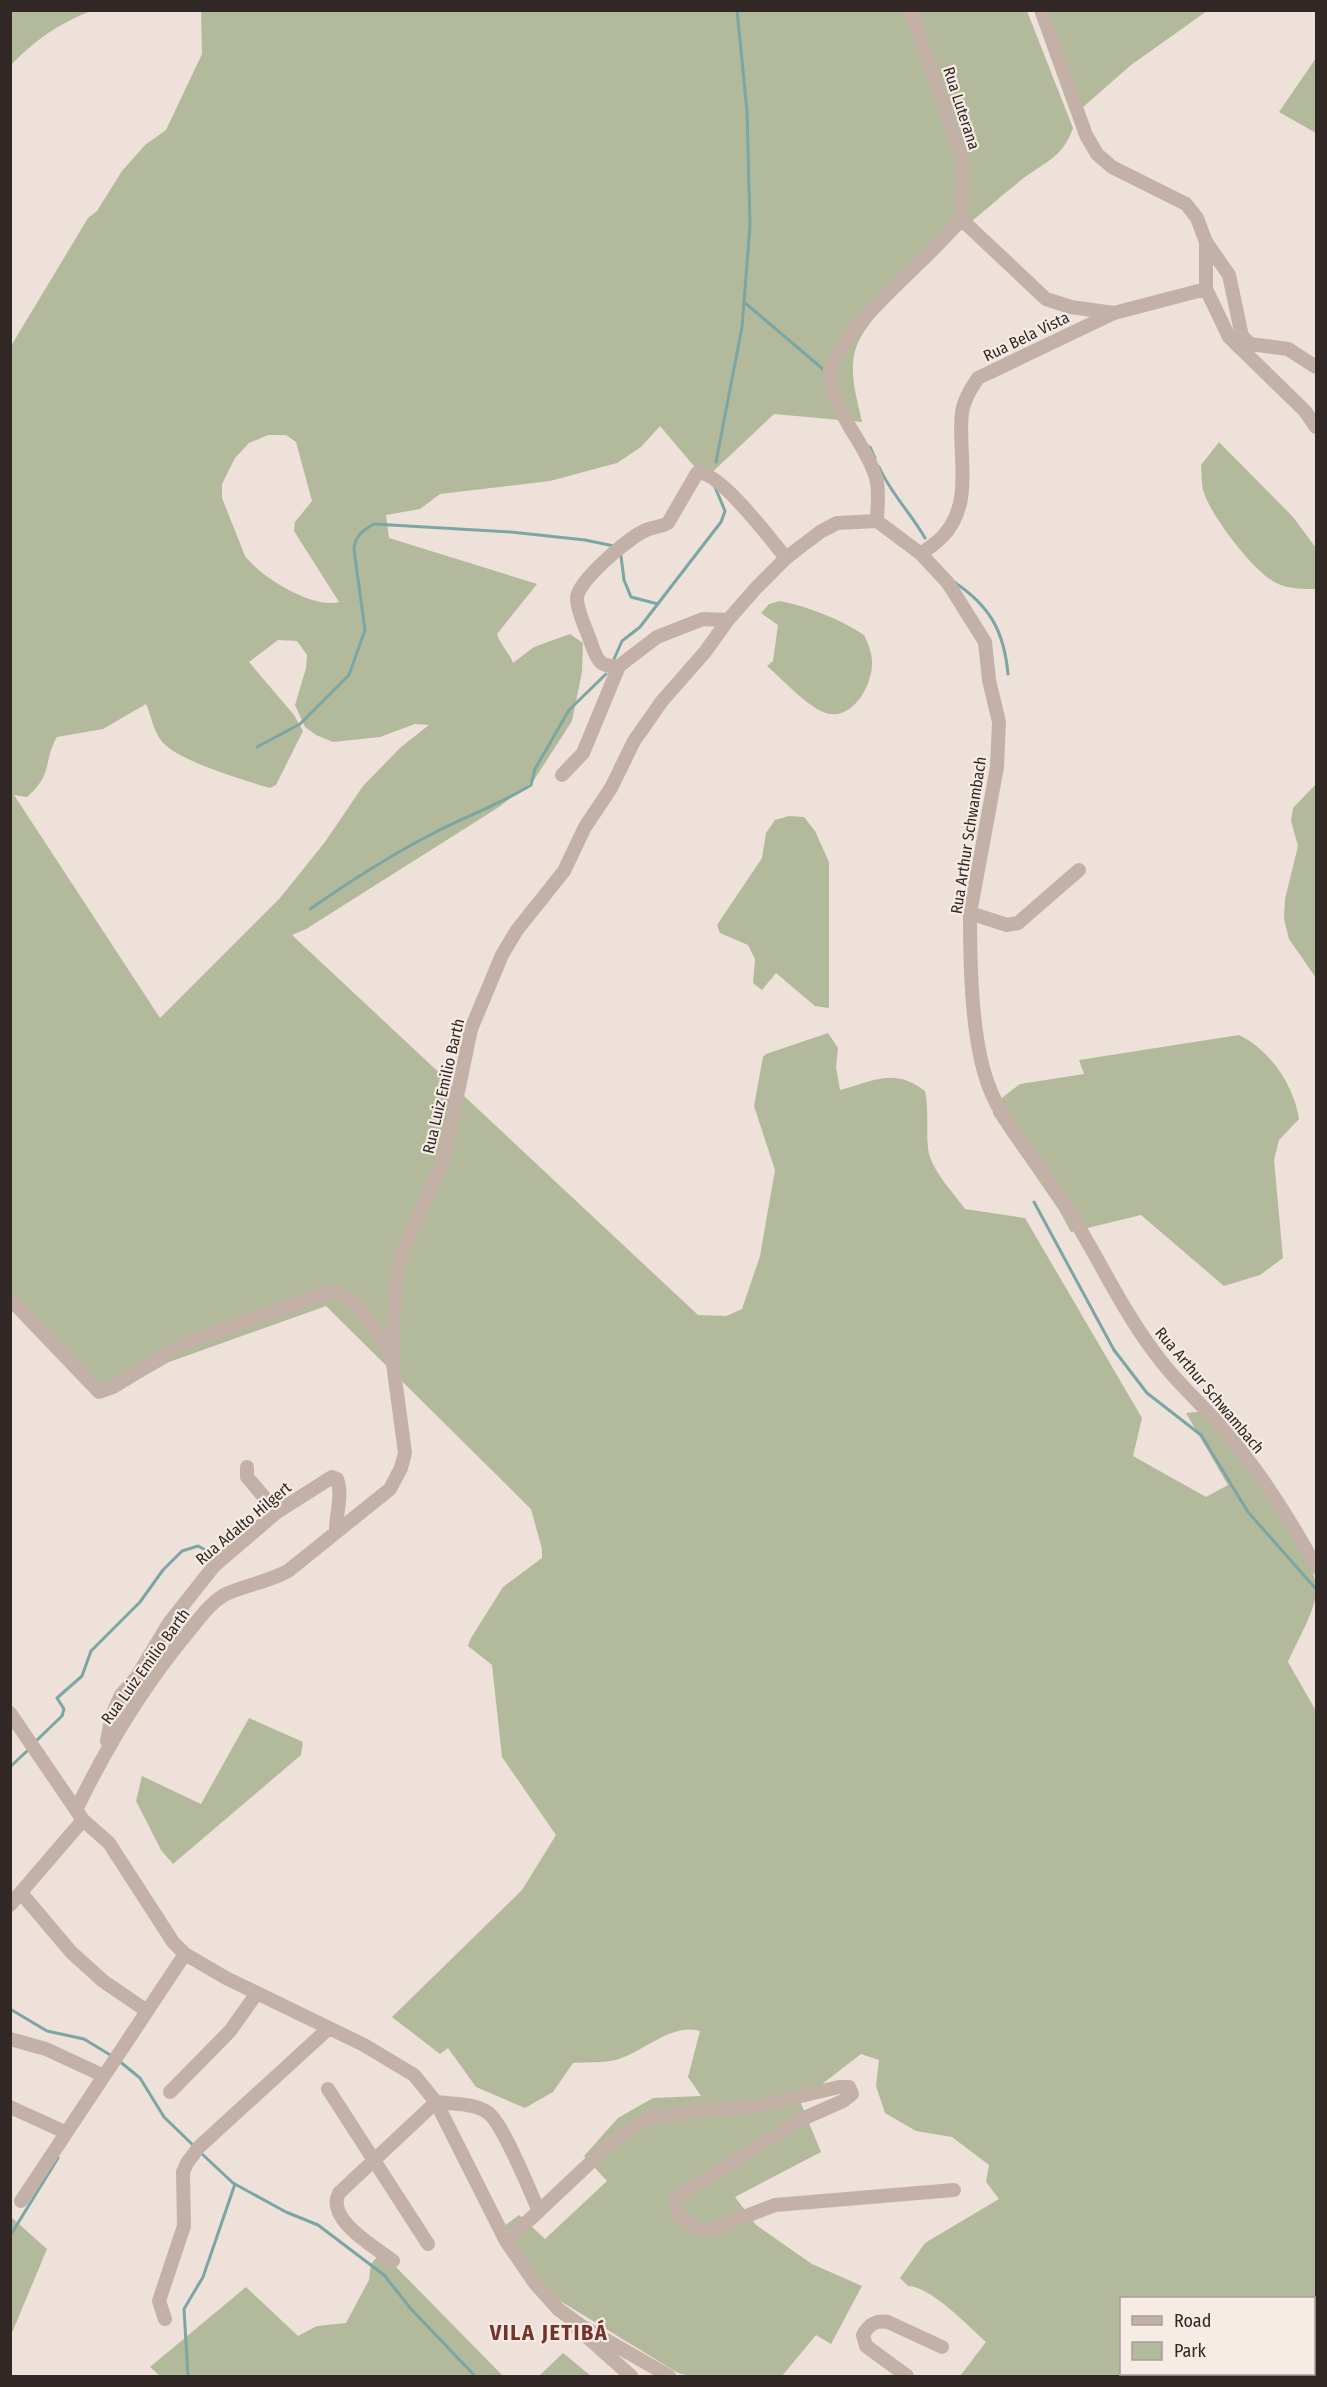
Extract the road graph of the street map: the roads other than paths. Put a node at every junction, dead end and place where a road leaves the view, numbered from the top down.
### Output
1 (911, 10) edge
2 (1041, 10) edge
3 (961, 219) junction
4 (1206, 242) junction
5 (1206, 289) junction
6 (1114, 313) junction
7 (1317, 367) edge
8 (1317, 428) edge
9 (877, 521) junction
10 (921, 554) junction
11 (786, 558) junction
12 (728, 620) junction
13 (619, 666) junction
14 (562, 775) dead end
15 (1079, 870) dead end
16 (970, 913) junction
17 (10, 1299) edge
18 (392, 1356) junction
19 (247, 1467) dead end
20 (277, 1512) junction
21 (336, 1530) junction
22 (1317, 1567) edge
23 (10, 1713) edge
24 (106, 1749) junction
25 (80, 1814) junction
26 (22, 1894) junction
27 (10, 1905) edge
28 (185, 1954) junction
29 (257, 1993) junction
30 (147, 2011) junction
31 (329, 2028) junction
32 (10, 2039) edge
33 (102, 2075) junction
34 (328, 2089) dead end
35 (170, 2092) dead end
36 (436, 2102) junction
37 (10, 2107) edge
38 (65, 2132) junction
39 (375, 2162) junction
40 (954, 2190) dead end
41 (21, 2201) dead end
42 (539, 2211) junction
43 (506, 2241) junction
44 (428, 2244) dead end
45 (393, 2261) dead end
46 (558, 2309) junction
47 (165, 2319) dead end
48 (942, 2347) dead end
49 (631, 2376) edge
50 (669, 2376) edge
51 (907, 2376) edge

1 - 3 street, Rua Luterana
2 - 4 street
3 - 6 street
3 - 9 street
4 - 5 street
4 - 7 street
5 - 6 street, Rua Bela Vista
5 - 8 street
6 - 10 street, Rua Bela Vista
9 - 10 street, Rua Arthur Schwambach
9 - 11 street
10 - 16 street, Rua Arthur Schwambach
11 - 12 street
11 - 13 street
12 - 13 street
12 - 18 street, Rua Luiz Emilio Barth
13 - 14 street
15 - 16 street
16 - 22 street, Rua Arthur Schwambach
17 - 18 street
18 - 21 street, Rua Luiz Emilio Barth
19 - 20 street
20 - 21 street, Rua Adalto Hilgert
20 - 24 street, Rua Adalto Hilgert
21 - 24 street, Rua Luiz Emilio Barth
23 - 25 street
24 - 25 street, Rua Luiz Emilio Barth
25 - 26 street, Rua Luiz Emilio Barth
25 - 28 street
26 - 27 street, Rua Luiz Emilio Barth
26 - 30 street
28 - 29 street
28 - 30 street
29 - 31 street
29 - 35 street
30 - 33 street
31 - 36 street
31 - 47 street
32 - 33 street
33 - 38 street
34 - 39 street
36 - 39 street
36 - 42 street
36 - 43 street
37 - 38 street
38 - 41 street
39 - 44 street
39 - 45 street
40 - 42 street
42 - 43 street
43 - 46 street
46 - 49 street
46 - 50 street
48 - 51 street

